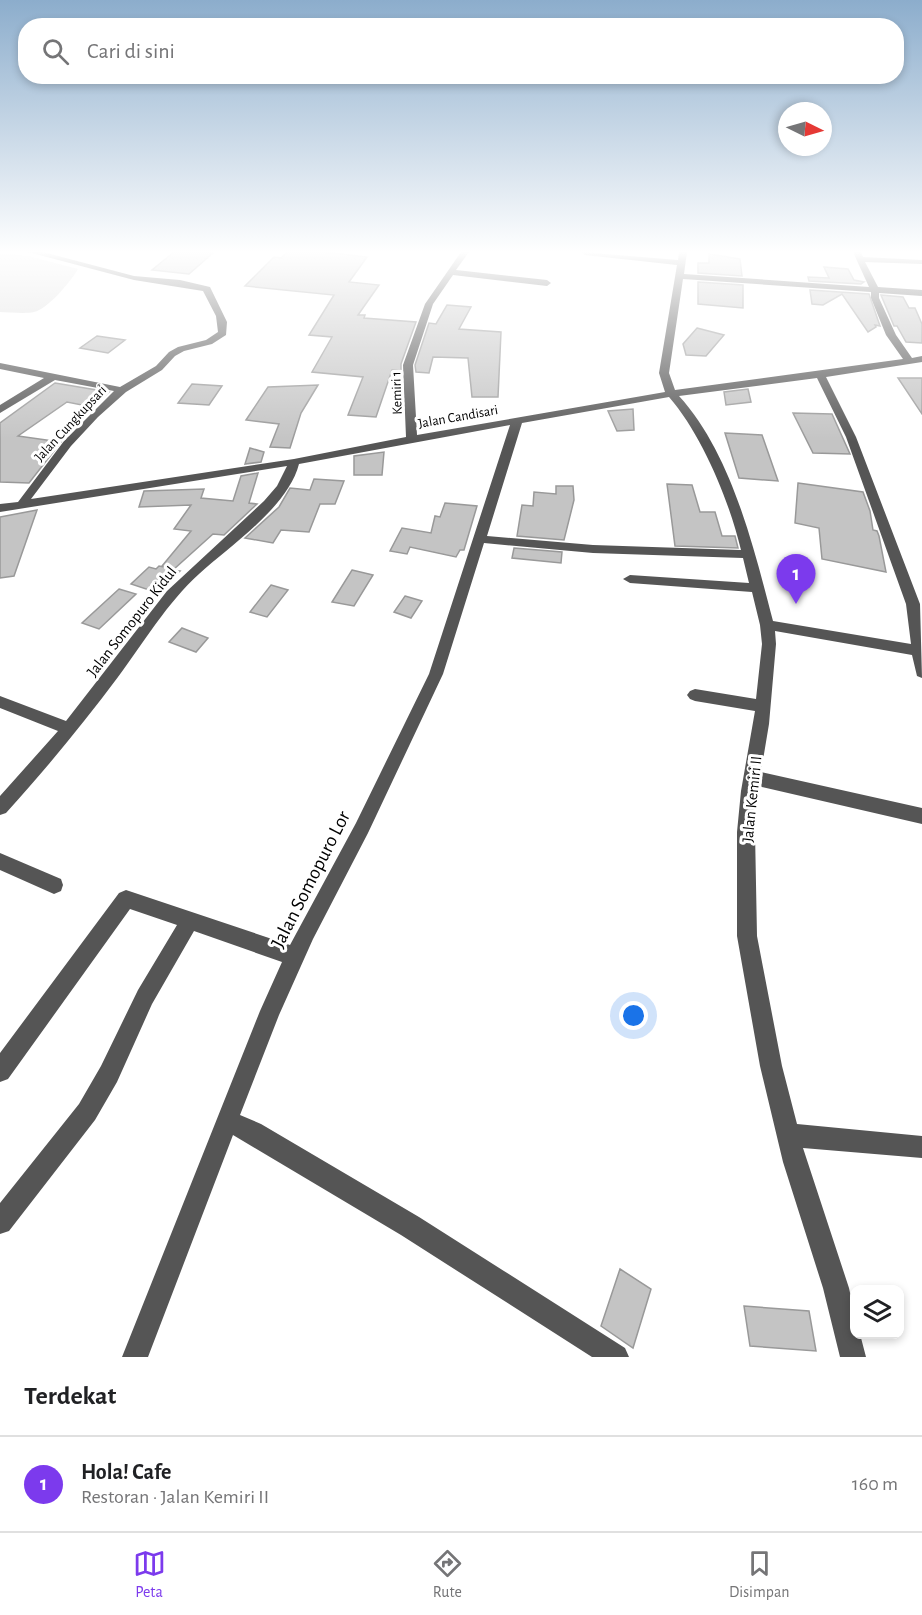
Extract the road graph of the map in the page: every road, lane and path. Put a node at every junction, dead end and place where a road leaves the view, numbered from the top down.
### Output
1 (220, 315) edge
2 (425, 315) edge
3 (674, 315) edge
4 (882, 315) edge
5 (922, 359) edge
6 (909, 361) junction
7 (0, 366) edge
8 (820, 375) junction
9 (54, 376) junction
10 (122, 390) junction
11 (671, 393) junction
12 (0, 411) edge
13 (517, 421) junction
14 (412, 439) junction
15 (294, 462) junction
16 (22, 504) junction
17 (0, 508) edge
18 (480, 539) junction
19 (750, 554) junction
20 (630, 579) dead end
21 (759, 588) junction
22 (767, 625) junction
23 (917, 650) junction
24 (922, 672) edge
25 (695, 695) dead end
26 (0, 702) edge
27 (762, 706) junction
28 (71, 729) junction
29 (752, 777) junction
30 (0, 808) edge
31 (922, 816) edge
32 (0, 861) edge
33 (54, 885) dead end
34 (190, 920) junction
35 (294, 956) junction
36 (0, 1071) edge
37 (227, 1121) junction
38 (789, 1135) junction
39 (922, 1147) edge
40 (0, 1222) edge
41 (135, 1357) edge
42 (616, 1357) edge
43 (853, 1357) edge

1 - 10 street
2 - 14 street, Kemiri 1
3 - 11 street, Jalan Kemiri II
4 - 6 street
5 - 6 street, Jalan Candisari
6 - 8 street, Jalan Candisari
7 - 9 street, Jalan Cungkupsari
8 - 11 street, Jalan Candisari
8 - 23 street
9 - 10 street, Jalan Cungkupsari
9 - 12 street
10 - 16 street, Jalan Cungkupsari
11 - 13 street, Jalan Candisari
11 - 19 street, Jalan Kemiri II
13 - 14 street, Jalan Candisari
13 - 18 street, Jalan Somopuro Lor
14 - 15 street, Jalan Candisari
15 - 16 street, Jalan Candisari
15 - 28 street, Jalan Somopuro Kidul
16 - 17 street, Jalan Candisari
18 - 19 street
18 - 35 street, Jalan Somopuro Lor
19 - 21 street, Jalan Kemiri II
20 - 21 street
21 - 22 street, Jalan Kemiri II
22 - 23 street
22 - 27 street, Jalan Kemiri II
23 - 24 street
25 - 27 street
26 - 28 street
27 - 29 street, Jalan Kemiri II
28 - 30 street, Jalan Somopuro Kidul
29 - 31 street
29 - 38 street, Jalan Kemiri II
32 - 33 street
34 - 35 street
34 - 36 street
34 - 40 street
35 - 37 street, Jalan Somopuro Lor
37 - 41 street, Jalan Somopuro Lor
37 - 42 street
38 - 39 street
38 - 43 street, Jalan Kemiri II

